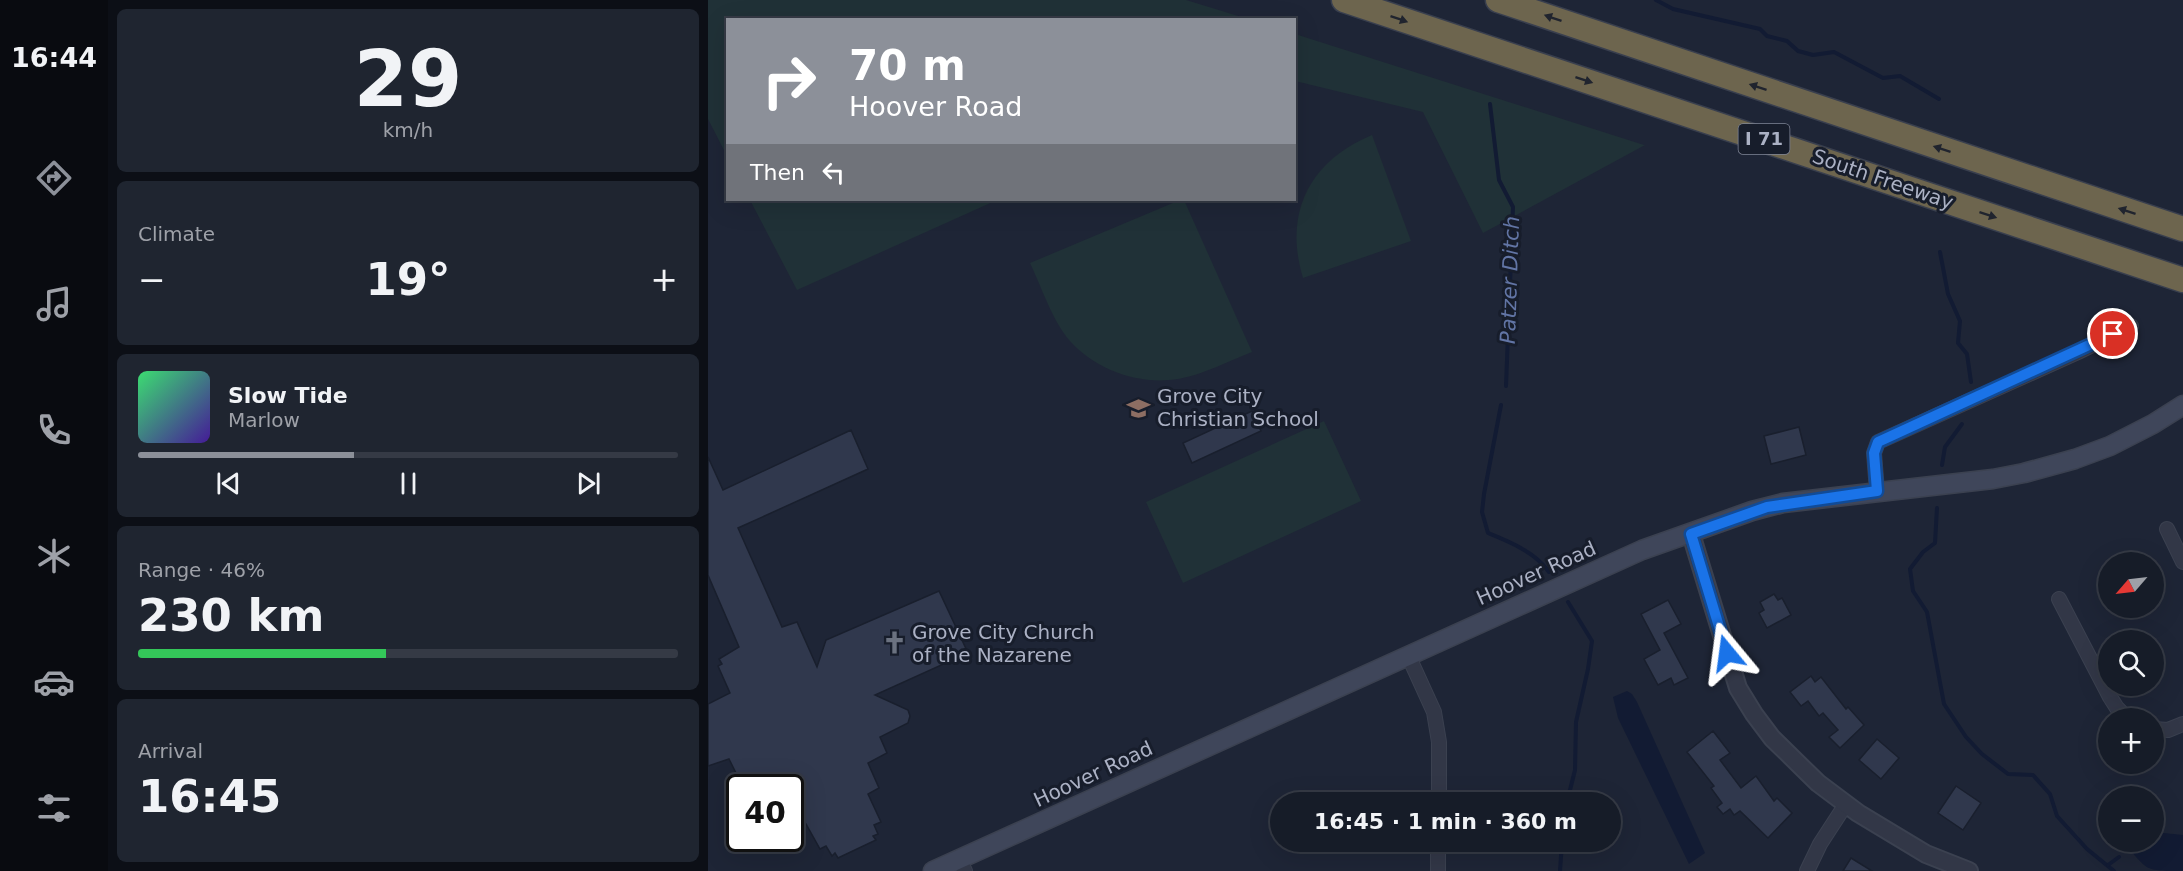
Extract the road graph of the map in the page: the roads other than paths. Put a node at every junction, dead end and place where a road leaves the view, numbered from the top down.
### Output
1 (1344, 0) edge
2 (1498, 0) edge
3 (2183, 229) edge
4 (2183, 280) edge
5 (2131, 326) dead end
6 (2183, 405) edge
7 (1877, 491) junction
8 (2167, 529) dead end
9 (1691, 534) junction
10 (2183, 562) edge
11 (2059, 599) dead end
12 (1408, 655) junction
13 (2117, 708) edge
14 (2183, 724) edge
15 (2164, 730) edge
16 (1439, 792) edge
17 (1846, 804) junction
18 (1438, 852) edge
19 (962, 865) edge
20 (933, 871) edge
21 (1438, 871) edge
22 (1807, 871) edge
23 (1970, 871) edge

1 -> 4 highway, South Freeway / I 71
3 -> 2 highway, I 71
5 - 7 street
6 - 7 main road, Hoover Road
7 - 9 main road, Hoover Road
8 - 10 street
9 - 12 main road, Hoover Road
9 - 17 street
11 - 13 street
12 - 16 street
12 - 19 main road, Hoover Road
14 - 15 street
17 - 22 street
17 - 23 street
18 - 21 street
19 - 20 main road, Hoover Road

